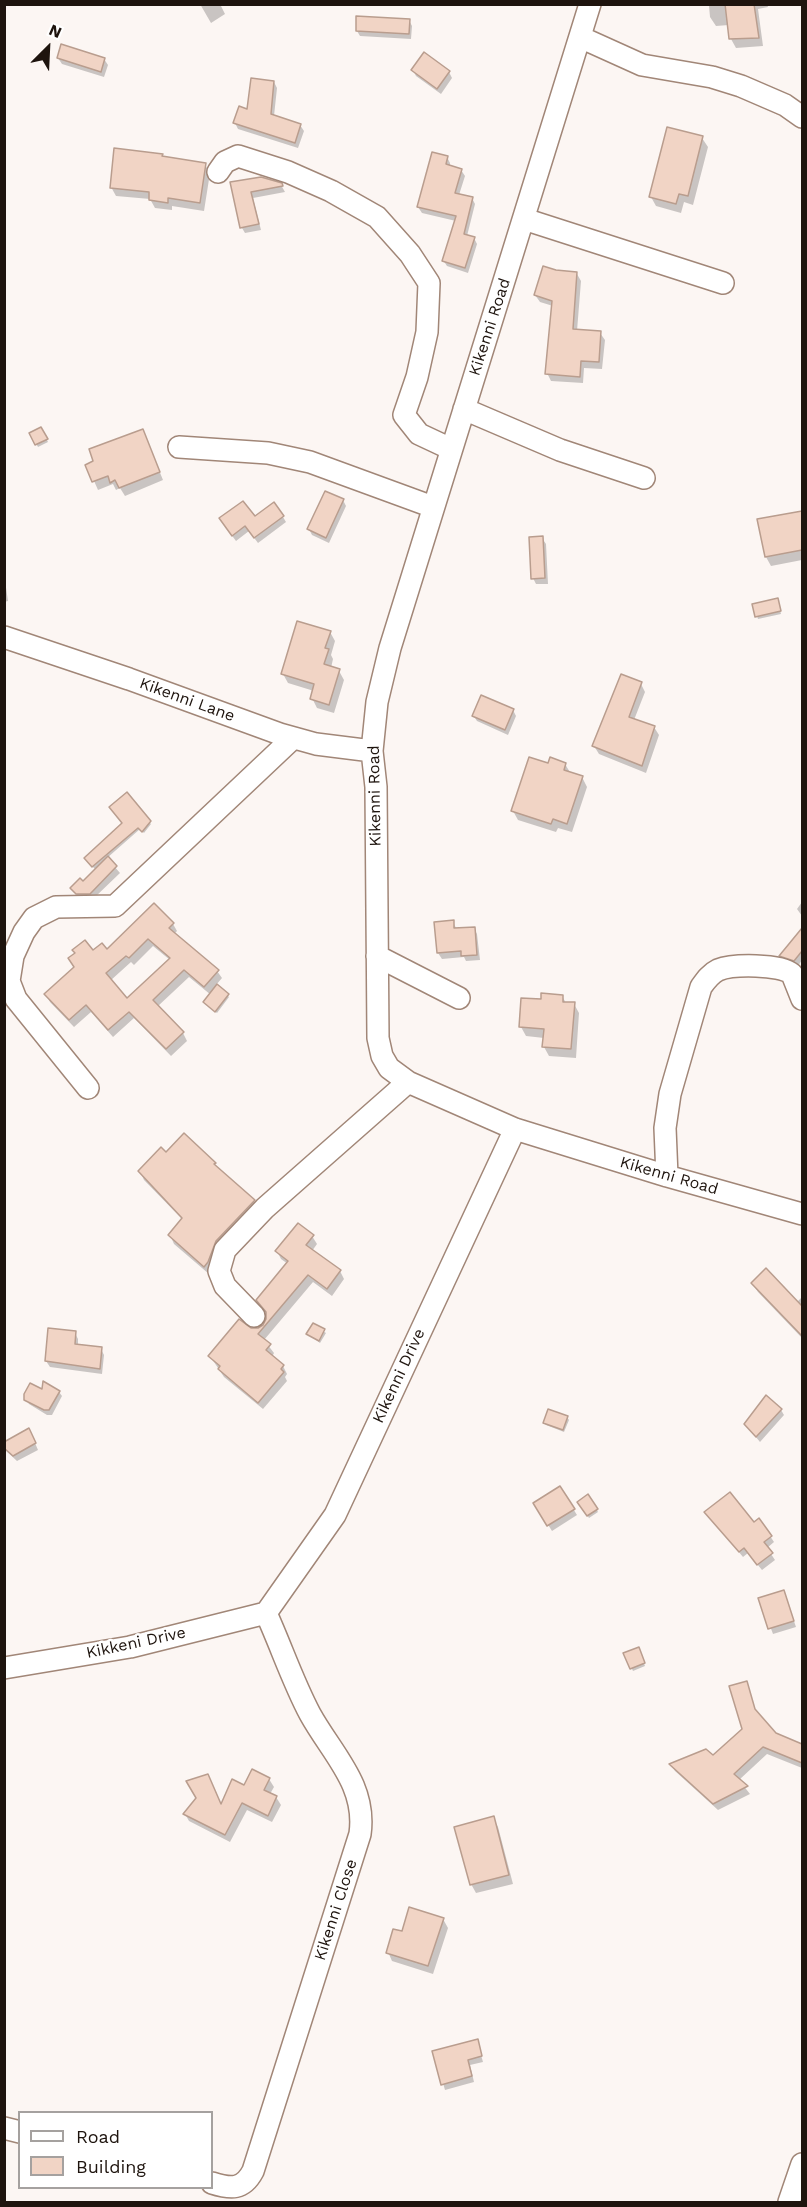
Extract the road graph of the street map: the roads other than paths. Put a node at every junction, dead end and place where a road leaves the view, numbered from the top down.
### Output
1 (590, 4) edge
2 (580, 37) junction
3 (802, 117) edge
4 (218, 171) dead end
5 (524, 219) junction
6 (723, 283) dead end
7 (464, 409) junction
8 (180, 447) dead end
9 (451, 449) junction
10 (644, 478) dead end
11 (433, 507) junction
12 (4, 637) edge
13 (293, 738) junction
14 (372, 751) junction
15 (377, 956) junction
16 (459, 998) dead end
17 (802, 999) edge
18 (408, 1082) junction
19 (87, 1089) dead end
20 (515, 1129) junction
21 (667, 1176) junction
22 (802, 1214) edge
23 (254, 1316) dead end
24 (266, 1613) junction
25 (4, 1668) edge
26 (802, 2164) edge
27 (213, 2183) edge
28 (789, 2202) edge

1 - 2 street, Kikenni Road
2 - 3 street
2 - 5 street, Kikenni Road
4 - 9 street
5 - 6 street
5 - 7 street, Kikenni Road
7 - 9 street, Kikenni Road
7 - 10 street
8 - 11 street
9 - 11 street, Kikenni Road
11 - 14 street, Kikenni Road
12 - 13 street, Kikenni Lane
13 - 14 street, Kikenni Lane
13 - 19 street
14 - 15 street, Kikenni Road
15 - 16 street
15 - 18 street, Kikenni Road
17 - 21 street
18 - 20 street, Kikenni Road
18 - 23 street
20 - 21 street, Kikenni Road
20 - 24 street, Kikenni Drive
21 - 22 street, Kikenni Road
24 - 25 street, Kikkeni Drive
24 - 27 street, Kikenni Close
26 - 28 street

